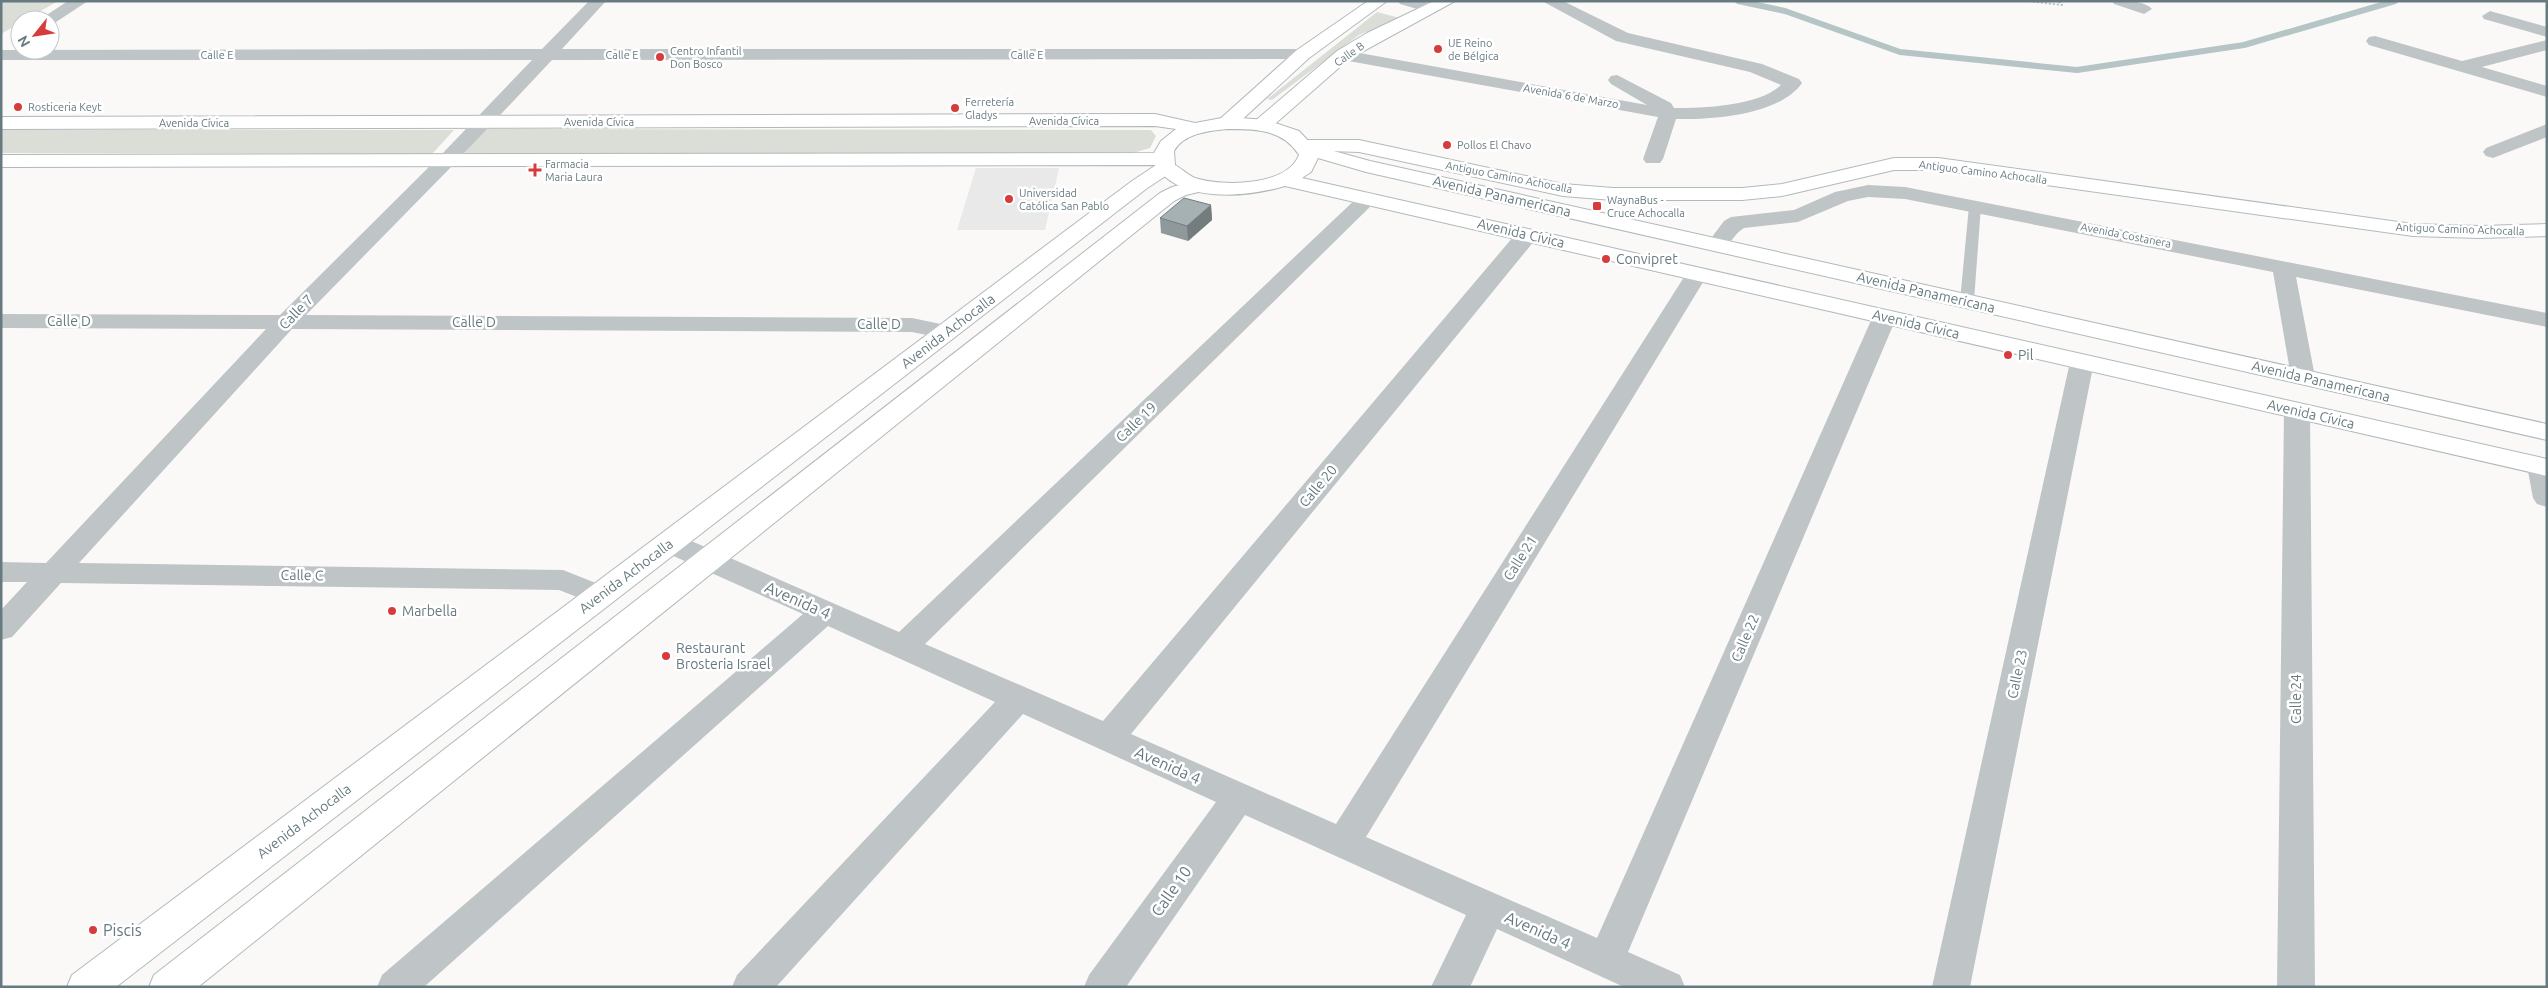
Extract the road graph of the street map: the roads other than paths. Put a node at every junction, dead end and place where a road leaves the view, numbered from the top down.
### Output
1 (80, 1) edge
2 (598, 1) edge
3 (1379, 1) edge
4 (1406, 1) edge
5 (1448, 1) edge
6 (1550, 1) edge
7 (2120, 1) edge
8 (1431, 8) junction
9 (2144, 9) dead end
10 (60, 13) edge
11 (2490, 16) dead end
12 (2547, 32) edge
13 (2376, 41) dead end
14 (2547, 45) edge
15 (1303, 54) junction
16 (1, 55) edge
17 (546, 55) junction
18 (1344, 55) junction
19 (2460, 67) junction
20 (1617, 80) dead end
21 (2547, 92) edge
22 (1670, 113) junction
23 (1, 123) edge
24 (481, 123) junction
25 (1227, 123) junction
26 (1262, 125) junction
27 (1195, 129) junction
28 (2547, 130) edge
29 (1306, 147) junction
30 (2493, 152) dead end
31 (1653, 159) dead end
32 (447, 160) junction
33 (1, 161) edge
34 (1165, 163) junction
35 (1286, 180) junction
36 (1200, 186) junction
37 (1368, 198) junction
38 (1975, 206) junction
39 (2547, 230) edge
40 (1527, 235) junction
41 (1717, 245) junction
42 (2283, 266) junction
43 (1697, 274) junction
44 (1967, 301) junction
45 (1884, 316) junction
46 (2547, 320) edge
47 (1, 321) edge
48 (287, 321) junction
49 (947, 332) junction
50 (2082, 362) junction
51 (2303, 377) junction
52 (2297, 411) junction
53 (2547, 432) edge
54 (2544, 467) edge
55 (2547, 498) edge
56 (670, 543) junction
57 (707, 560) junction
58 (56, 571) junction
59 (1, 572) edge
60 (600, 596) junction
61 (825, 612) junction
62 (1, 629) edge
63 (903, 647) junction
64 (1018, 698) junction
65 (1108, 738) junction
66 (1239, 796) junction
67 (1343, 843) junction
68 (1490, 908) junction
69 (1606, 960) junction
70 (86, 987) edge
71 (168, 987) edge
72 (396, 987) edge
73 (751, 987) edge
74 (1103, 987) edge
75 (1450, 987) edge
76 (1666, 987) edge
77 (1951, 987) edge
78 (2296, 987) edge

1 - 10 street
2 - 17 street, Calle 7
3 - 15 main road, Calle B
4 - 8 street
5 - 8 main road, Calle B
6 - 22 street, Avenida 6 de Marzo
7 - 9 street
8 - 18 main road, Calle B
11 - 12 street
13 - 19 street
14 - 19 street
15 - 17 street, Calle E
15 - 25 main road, Calle B
16 - 17 street, Calle E
17 - 24 street, Calle 7
18 - 22 street, Avenida 6 de Marzo
18 - 26 main road, Calle B
19 - 21 street
20 - 22 street
22 - 31 street
23 - 24 main road, Avenida Cívica
24 - 27 main road, Avenida Cívica
24 - 32 street, Calle 7
25 - 26 main road, Avenida Panamericana
25 - 27 main road, Avenida Panamericana
26 - 29 main road, Avenida Panamericana
27 - 34 main road
28 - 30 street
29 - 35 main road
29 - 39 main road, Antiguo Camino Achocalla
29 - 41 main road, Avenida Panamericana
32 - 33 main road
32 - 34 main road
32 - 48 street, Calle 7
34 - 36 main road
34 - 49 main road, Avenida Achocalla
35 - 36 main road
35 - 37 main road, Avenida Cívica
36 - 57 main road
37 - 40 main road, Avenida Cívica
37 - 63 street, Calle 19
38 - 41 street, Avenida Costanera
38 - 42 street, Avenida Costanera
38 - 44 lane
40 - 43 main road, Avenida Cívica
40 - 65 street, Calle 20
41 - 44 main road, Avenida Panamericana
42 - 46 street, Avenida Costanera
42 - 51 street
43 - 45 main road, Avenida Cívica
43 - 67 street, Calle 21
44 - 51 main road, Avenida Panamericana
45 - 50 main road, Avenida Cívica
45 - 69 street, Calle 22
47 - 48 street, Calle D
48 - 49 street, Calle D
48 - 58 street, Calle 7
49 - 56 main road, Avenida Achocalla
50 - 52 main road, Avenida Cívica
50 - 77 street, Calle 23
51 - 53 main road, Avenida Panamericana
52 - 54 main road, Avenida Cívica
52 - 78 street, Calle 24
54 - 55 street
56 - 57 street, Avenida 4
56 - 60 main road, Avenida Achocalla
57 - 61 street, Avenida 4
57 - 71 main road
58 - 59 street, Calle C
58 - 60 street, Calle C
58 - 62 street, Calle 7
60 - 70 main road, Avenida Achocalla
61 - 63 street, Avenida 4
61 - 72 street
63 - 64 street, Avenida 4
64 - 65 street, Avenida 4
64 - 73 street
65 - 66 street, Avenida 4
66 - 67 street, Avenida 4
66 - 74 street, Calle 10
67 - 68 street, Avenida 4
68 - 69 street, Avenida 4
68 - 75 street
69 - 76 street, Avenida 4

